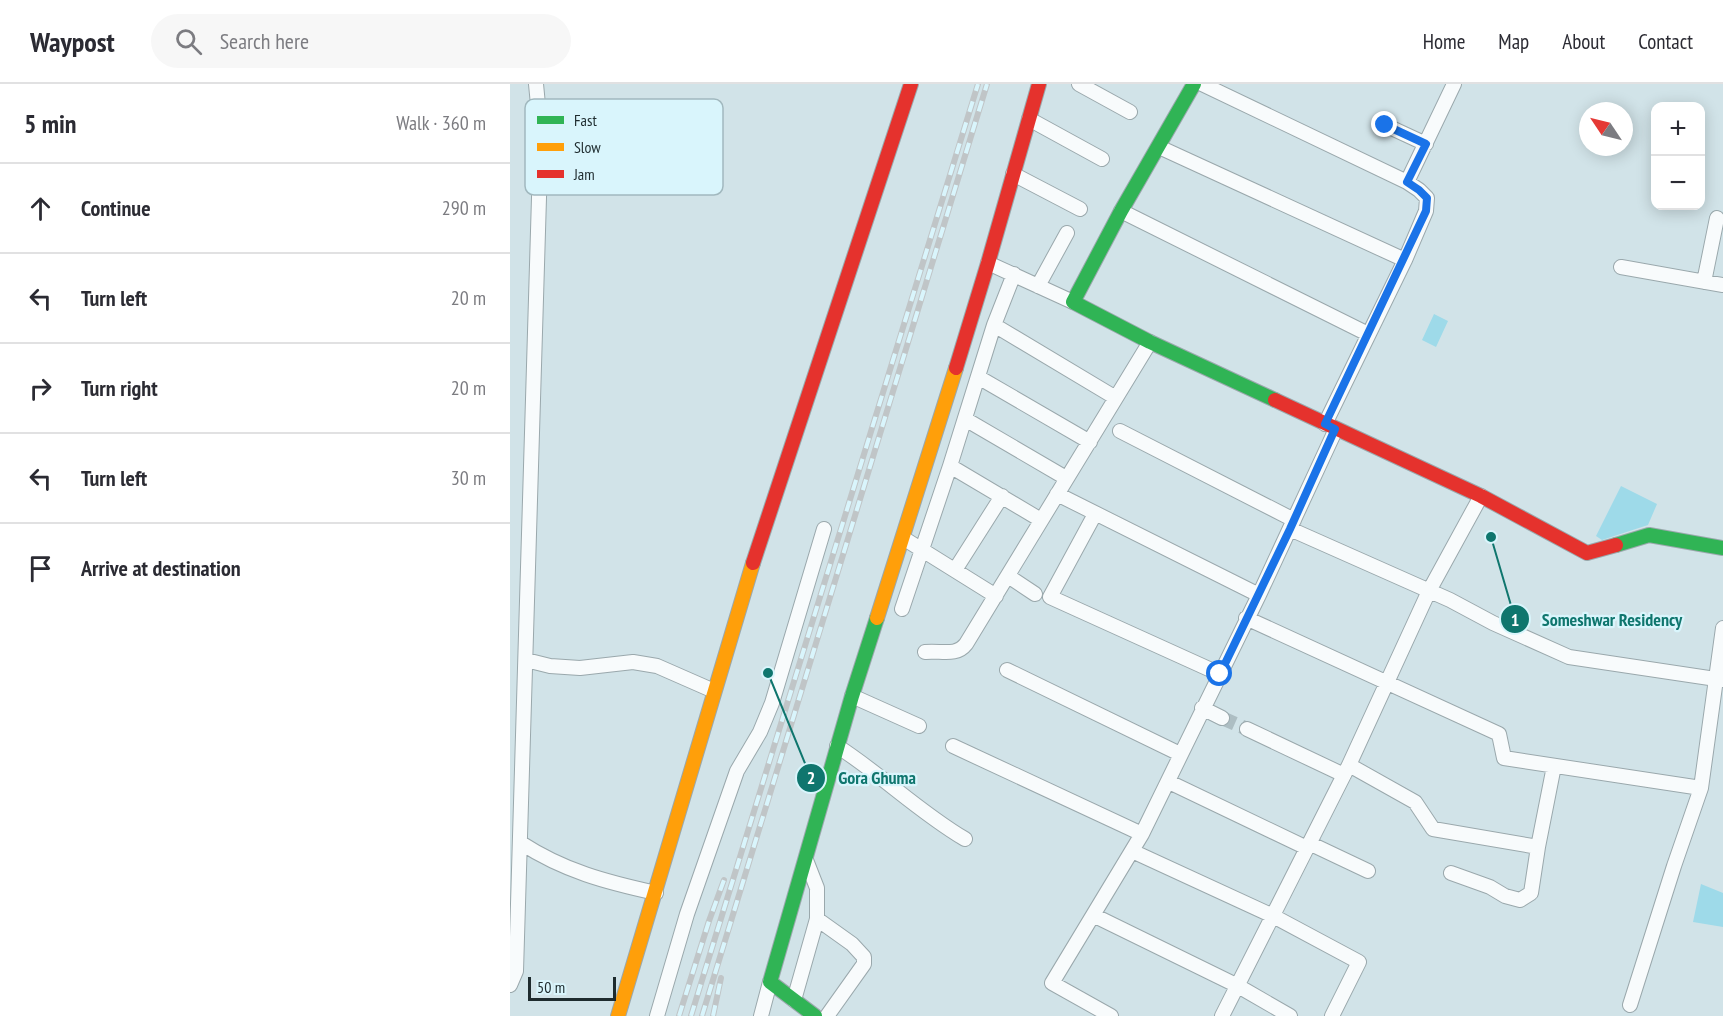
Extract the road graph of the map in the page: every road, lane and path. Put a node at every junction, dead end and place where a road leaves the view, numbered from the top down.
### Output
1 (536, 84) edge
2 (911, 84) edge
3 (1039, 84) edge
4 (1079, 84) edge
5 (1194, 84) edge
6 (1202, 84) edge
7 (1453, 84) edge
8 (537, 99) edge
9 (1130, 112) dead end
10 (1029, 119) junction
11 (1385, 125) dead end
12 (1426, 144) junction
13 (1159, 147) junction
14 (1102, 159) dead end
15 (1013, 174) junction
16 (1407, 182) junction
17 (539, 195) edge
18 (1080, 209) dead end
19 (1121, 212) junction
20 (1717, 218) dead end
21 (1067, 233) dead end
22 (1405, 260) junction
23 (988, 262) junction
24 (1621, 267) dead end
25 (1014, 274) junction
26 (1704, 282) junction
27 (1038, 285) junction
28 (1723, 285) edge
29 (1073, 302) junction
30 (994, 324) junction
31 (1368, 334) junction
32 (1150, 342) junction
33 (978, 377) junction
34 (1116, 398) junction
35 (965, 420) junction
36 (1330, 426) junction
37 (1120, 431) dead end
38 (1090, 442) junction
39 (950, 466) junction
40 (1066, 478) junction
41 (1057, 494) junction
42 (1002, 496) junction
43 (1481, 496) junction
44 (1095, 514) junction
45 (1041, 520) junction
46 (1292, 524) junction
47 (824, 529) dead end
48 (903, 538) junction
49 (922, 548) junction
50 (1723, 548) edge
51 (955, 570) junction
52 (1008, 576) junction
53 (1429, 591) junction
54 (1035, 594) dead end
55 (1259, 595) junction
56 (996, 596) junction
57 (902, 609) dead end
58 (1246, 618) junction
59 (1723, 628) edge
60 (925, 652) dead end
61 (526, 660) junction
62 (1007, 670) dead end
63 (1220, 674) junction
64 (1720, 679) edge
65 (1387, 682) junction
66 (714, 691) junction
67 (852, 696) junction
68 (1202, 708) junction
69 (1222, 718) tunnel mouth
70 (919, 726) dead end
71 (1246, 729) tunnel mouth
72 (837, 746) junction
73 (953, 746) dead end
74 (1180, 754) junction
75 (1554, 766) junction
76 (1346, 770) junction
77 (1168, 782) junction
78 (1701, 788) junction
79 (1142, 834) junction
80 (965, 839) dead end
81 (521, 843) junction
82 (1309, 846) junction
83 (1538, 847) junction
84 (1132, 851) junction
85 (806, 860) junction
86 (1368, 872) dead end
87 (1451, 873) dead end
88 (656, 893) junction
89 (1095, 916) junction
90 (1273, 916) junction
91 (817, 919) junction
92 (770, 982) junction
93 (510, 986) edge
94 (1238, 986) junction
95 (794, 1000) junction
96 (1630, 1005) dead end
97 (618, 1016) edge
98 (657, 1016) edge
99 (761, 1016) edge
100 (815, 1016) edge
101 (827, 1016) edge
102 (1112, 1016) edge
103 (1222, 1016) edge
104 (1290, 1016) edge
105 (1332, 1016) edge

1 - 8 street
2 - 66 street
3 - 10 street
4 - 9 street
5 - 13 street
6 - 16 street
7 - 12 street
10 - 14 street
10 - 15 street
11 - 12 street
12 - 16 street
13 - 19 street
13 - 22 street
15 - 18 street
15 - 23 street
16 - 22 street
17 - 61 street
19 - 29 street
19 - 31 street
20 - 26 street
21 - 27 street
22 - 31 street
23 - 25 street
23 - 48 street
24 - 26 street
25 - 27 street
25 - 30 street
26 - 28 street
27 - 29 street
29 - 32 street
30 - 33 street
30 - 34 street
31 - 36 street
32 - 34 street
32 - 36 street
33 - 35 street
33 - 38 street
34 - 38 street
35 - 39 street
35 - 40 street
36 - 43 street
36 - 46 street
37 - 46 street
38 - 40 street
39 - 42 street
39 - 49 street
40 - 41 street
41 - 44 street
41 - 45 street
42 - 45 street
42 - 51 street
43 - 50 street
43 - 53 street
44 - 55 street
44 - 63 street
45 - 52 street
46 - 53 street
46 - 55 street
47 - 98 street
48 - 49 street
48 - 67 street
49 - 51 street
49 - 57 street
51 - 56 street
52 - 54 street
52 - 56 street
53 - 64 street
53 - 65 street
55 - 58 street
56 - 60 street
58 - 63 street
58 - 65 street
59 - 64 street
61 - 66 street
61 - 81 street
62 - 74 street
63 - 68 street
64 - 78 street
65 - 75 street
65 - 76 street
66 - 88 street
67 - 70 street
67 - 72 street
68 - 69 street
68 - 74 street
71 - 76 street
72 - 80 street
72 - 85 street
73 - 79 street
74 - 77 street
75 - 78 street
75 - 83 street
76 - 82 street
76 - 83 street
77 - 79 street
77 - 82 street
78 - 96 street
79 - 84 street
81 - 88 street
81 - 93 street
82 - 86 street
82 - 90 street
83 - 87 street
84 - 89 street
84 - 90 street
85 - 91 street
85 - 92 street
88 - 97 street
89 - 94 street
89 - 102 street
90 - 94 street
90 - 105 street
91 - 95 street
91 - 101 street
92 - 95 street
92 - 99 street
94 - 103 street
94 - 104 street
95 - 100 street

